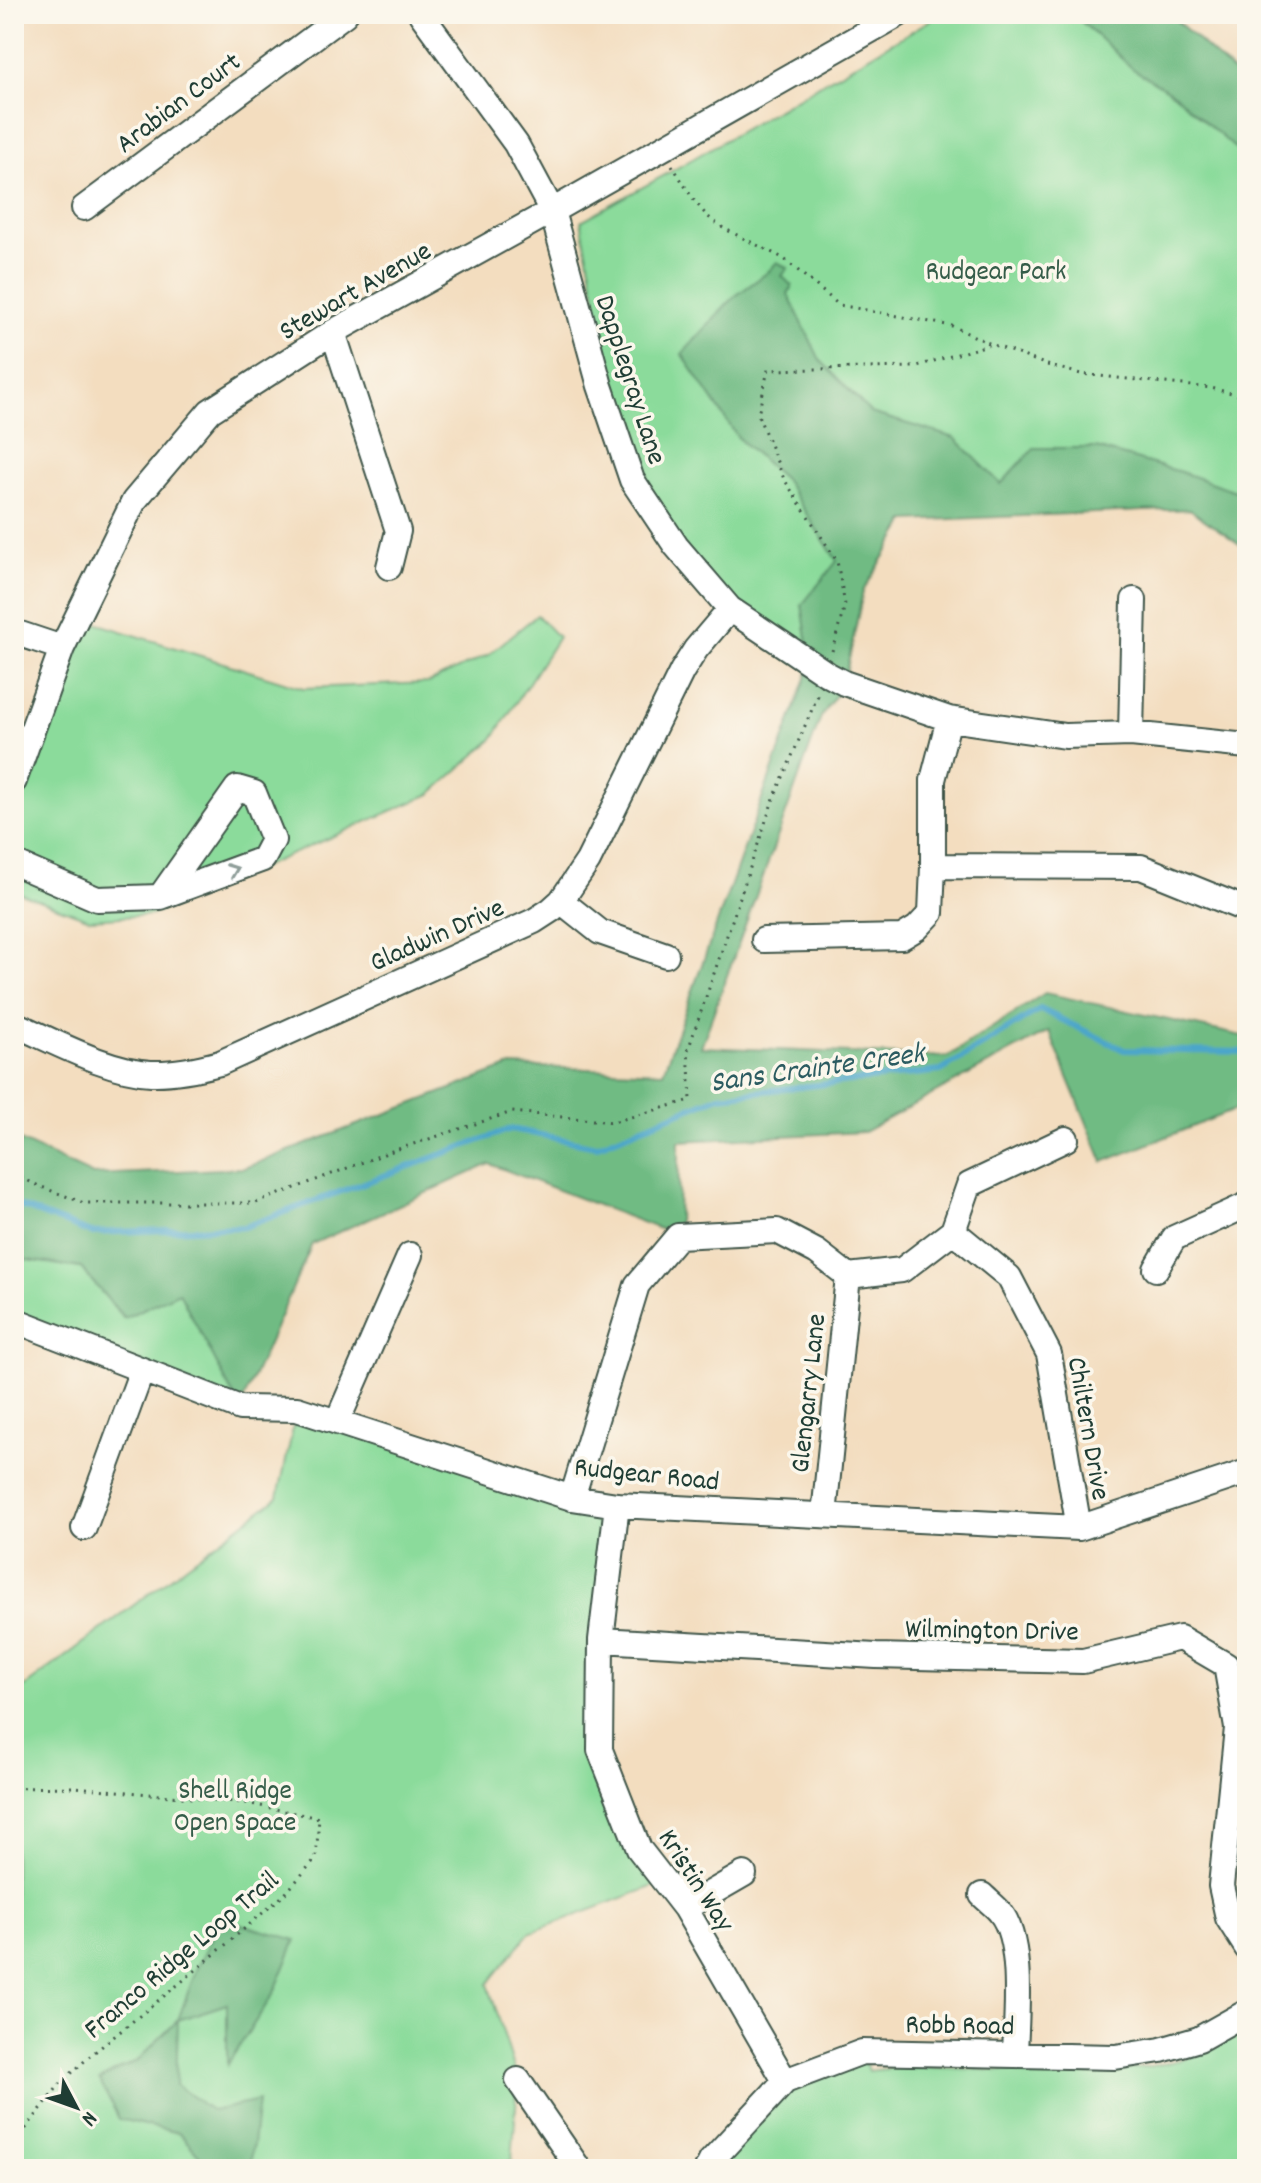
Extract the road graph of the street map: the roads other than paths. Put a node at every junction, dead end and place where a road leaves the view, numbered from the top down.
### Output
1 (345, 14) edge
2 (421, 14) edge
3 (899, 14) edge
4 (84, 208) dead end
5 (552, 211) junction
6 (333, 332) junction
7 (389, 567) dead end
8 (1134, 600) dead end
9 (730, 609) junction
10 (14, 632) edge
11 (62, 648) junction
12 (949, 719) junction
13 (1131, 734) junction
14 (1247, 746) edge
15 (14, 781) edge
16 (14, 863) edge
17 (933, 866) junction
18 (160, 897) junction
19 (561, 901) junction
20 (1247, 910) edge
21 (764, 940) dead end
22 (666, 955) dead end
23 (14, 1024) edge
24 (1066, 1139) dead end
25 (1247, 1205) edge
26 (953, 1231) junction
27 (410, 1255) dead end
28 (1156, 1269) dead end
29 (848, 1276) junction
30 (14, 1320) edge
31 (142, 1370) junction
32 (337, 1422) junction
33 (1247, 1472) edge
34 (572, 1498) junction
35 (617, 1505) junction
36 (824, 1515) junction
37 (84, 1528) dead end
38 (1079, 1528) junction
39 (601, 1640) junction
40 (744, 1874) dead end
41 (982, 1895) dead end
42 (685, 1908) junction
43 (1247, 1948) edge
44 (1247, 2012) edge
45 (1015, 2054) junction
46 (518, 2080) dead end
47 (785, 2081) junction
48 (579, 2169) edge
49 (707, 2169) edge

1 - 4 street, Arabian Court
2 - 5 street, Dapplegray Lane
3 - 5 street, Stewart Avenue
5 - 6 street, Stewart Avenue
5 - 9 street, Dapplegray Lane
6 - 7 street
6 - 11 street, Stewart Avenue
8 - 13 street
9 - 12 street, Dapplegray Lane
9 - 19 street, Gladwin Drive
10 - 11 street
11 - 15 street, Stewart Avenue
12 - 13 street, Dapplegray Lane
12 - 17 street
13 - 14 street, Dapplegray Lane
16 - 18 street
17 - 20 street
17 - 21 street
18 -> 18 street
19 - 22 street
19 - 23 street, Gladwin Drive
24 - 26 street
25 - 28 street
26 - 29 street
26 - 38 street, Chiltern Drive
27 - 32 street
29 - 34 street
29 - 36 street, Glengarry Lane
30 - 31 street, Rudgear Road
31 - 32 street, Rudgear Road
31 - 37 street
32 - 34 street, Rudgear Road
33 - 38 street, Rudgear Road
34 - 35 street, Rudgear Road
35 - 36 street, Rudgear Road
35 - 39 street, Kristin Way
36 - 38 street, Rudgear Road
39 - 42 street, Kristin Way
39 - 43 street, Wilmington Drive
40 - 42 street
41 - 45 street
42 - 47 street, Kristin Way
44 - 45 street, Robb Road
45 - 47 street, Robb Road
46 - 48 street
47 - 49 street, Robb Road

